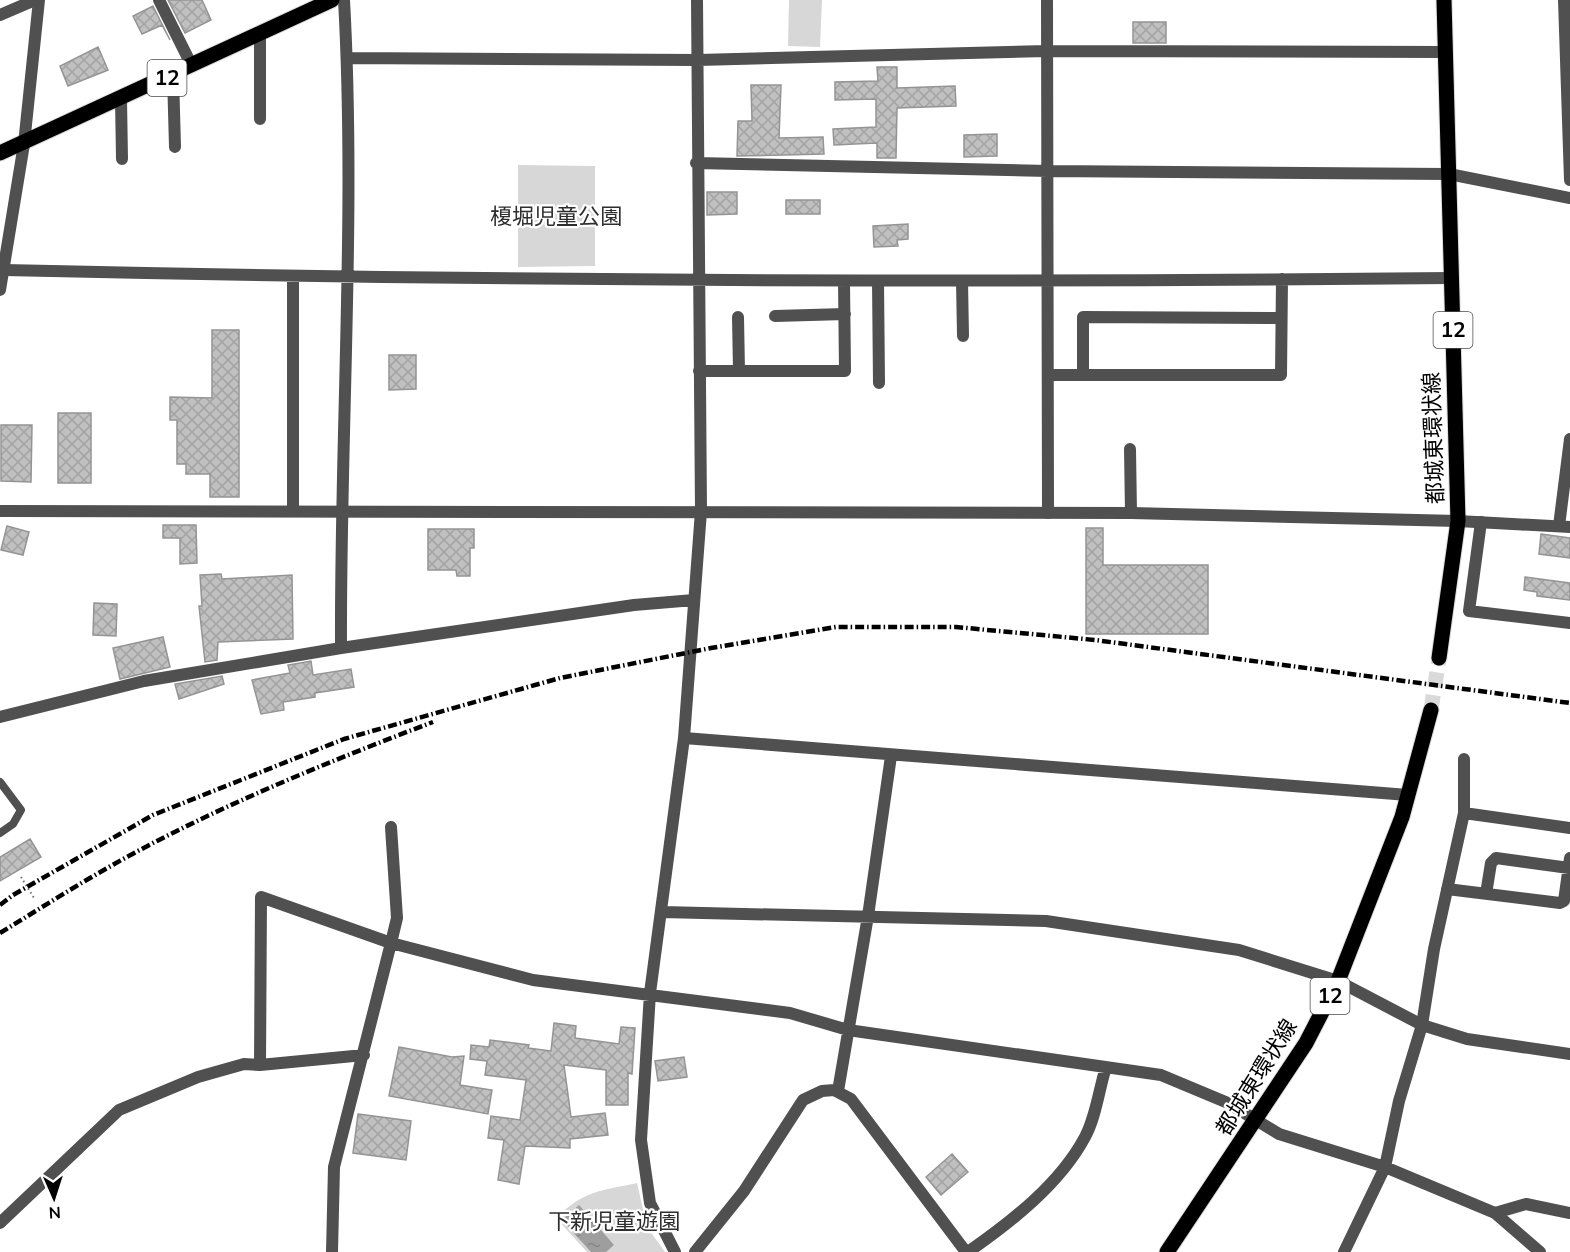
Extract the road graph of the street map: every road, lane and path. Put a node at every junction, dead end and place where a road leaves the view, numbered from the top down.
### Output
1 (37, 0) edge
2 (159, 0) edge
3 (332, 0) edge
4 (344, 0) edge
5 (697, 0) edge
6 (1047, 0) edge
7 (1444, 0) edge
8 (1564, 0) edge
9 (0, 15) edge
10 (260, 34) junction
11 (1046, 51) junction
12 (1446, 52) junction
13 (347, 58) junction
14 (698, 60) junction
15 (192, 66) junction
16 (173, 75) junction
17 (1568, 77) edge
18 (121, 99) junction
19 (260, 118) dead end
20 (24, 144) junction
21 (175, 147) dead end
22 (0, 153) edge
23 (122, 159) dead end
24 (696, 163) junction
25 (1048, 171) junction
26 (1449, 174) junction
27 (1570, 180) edge
28 (1570, 198) edge
29 (4, 270) junction
30 (293, 276) junction
31 (348, 278) junction
32 (1451, 278) junction
33 (1282, 279) junction
34 (698, 280) junction
35 (844, 280) junction
36 (878, 281) junction
37 (962, 281) junction
38 (1050, 282) junction
39 (0, 290) edge
40 (844, 314) junction
41 (775, 316) dead end
42 (738, 317) dead end
43 (1281, 318) junction
44 (963, 336) dead end
45 (699, 371) junction
46 (739, 371) junction
47 (1049, 375) junction
48 (1083, 375) junction
49 (879, 382) dead end
50 (1570, 439) edge
51 (1130, 449) dead end
52 (293, 510) junction
53 (340, 510) junction
54 (0, 511) edge
55 (701, 511) junction
56 (1048, 513) junction
57 (1131, 513) junction
58 (1458, 521) junction
59 (1481, 522) junction
60 (1564, 527) edge
61 (694, 600) junction
62 (1570, 623) edge
63 (341, 648) junction
64 (1439, 658) tunnel mouth
65 (1431, 710) tunnel mouth
66 (0, 717) edge
67 (684, 738) junction
68 (891, 756) junction
69 (1464, 759) dead end
70 (0, 782) edge
71 (1408, 795) junction
72 (1464, 813) junction
73 (391, 827) dead end
74 (1570, 828) edge
75 (0, 833) edge
76 (1569, 863) edge
77 (21, 877) dead end
78 (1447, 889) junction
79 (1486, 894) junction
80 (34, 898) dead end
81 (662, 912) junction
82 (868, 916) junction
83 (391, 943) junction
84 (1338, 981) junction
85 (650, 993) junction
86 (1422, 1025) junction
87 (848, 1030) junction
88 (1570, 1054) edge
89 (364, 1055) junction
90 (260, 1065) junction
91 (1106, 1066) junction
92 (838, 1092) junction
93 (1255, 1121) junction
94 (1385, 1167) junction
95 (1495, 1213) junction
96 (1570, 1213) edge
97 (0, 1223) edge
98 (332, 1252) edge
99 (675, 1252) edge
100 (695, 1252) edge
101 (967, 1252) edge
102 (1167, 1252) edge
103 (1344, 1252) edge
104 (1540, 1252) edge

1 - 9 street
1 - 20 street
2 - 15 street
3 - 10 main road, 12
4 - 13 street
5 - 14 street
6 - 11 street
7 - 12 main road, 都城東環状線 / 12
8 - 17 street
10 - 15 main road, 12
10 - 19 street
11 - 12 street
11 - 14 street
11 - 25 street
12 - 26 main road, 都城東環状線 / 12
13 - 14 street
13 - 31 street
14 - 24 street
15 - 16 main road, 12
16 - 18 main road, 12
16 - 21 street
17 - 27 street
18 - 20 main road, 12
18 - 23 street
20 - 22 main road, 12
20 - 29 street
24 - 25 street
24 - 34 street
25 - 26 street
25 - 38 street
26 - 28 street
26 - 32 main road, 都城東環状線 / 12
29 - 30 street
29 - 39 street
30 - 31 street
30 - 52 street
31 - 34 street
31 - 53 street
32 - 33 street
32 - 58 main road, 都城東環状線 / 12
33 - 38 street
33 - 43 street
34 - 35 street
34 - 45 street
35 - 36 street
35 - 40 street
36 - 37 street
36 - 49 street
37 - 38 street
37 - 44 street
38 - 47 street
40 - 41 street
40 - 46 street
42 - 46 street
43 - 48 street
43 - 48 street
45 - 46 street
45 - 55 street
47 - 48 street
47 - 56 street
50 - 60 street
51 - 57 street
52 - 53 street
52 - 54 street
53 - 55 street
53 - 63 street
55 - 56 street
55 - 61 street
56 - 57 street
57 - 58 street
58 - 59 street
58 - 64 main road, 都城東環状線 / 12
59 - 60 street
59 - 62 street
61 - 63 street
61 - 67 street
63 - 66 street
65 - 71 main road, 都城東環状線 / 12
67 - 68 street
67 - 81 street
68 - 71 street
68 - 82 street
69 - 72 street
70 - 75 lane
71 - 84 main road, 都城東環状線 / 12
72 - 74 street
72 - 78 street
73 - 83 street
76 - 79 street
76 - 79 street
77 - 80 path
78 - 79 street
78 - 86 street
81 - 82 street
81 - 85 street
82 - 84 street
82 - 87 street
83 - 85 street
83 - 89 street
83 - 90 street
84 - 86 street
84 - 93 main road, 都城東環状線 / 12
85 - 87 street
85 - 99 street
86 - 88 street
86 - 94 street
87 - 91 street
87 - 92 street
89 - 90 street
89 - 98 street
90 - 97 street
91 - 93 street
91 - 101 street
92 - 100 street
92 - 101 street
93 - 94 street
93 - 102 main road, 都城東環状線 / 12
94 - 95 street
94 - 103 street
95 - 96 street
95 - 104 street

